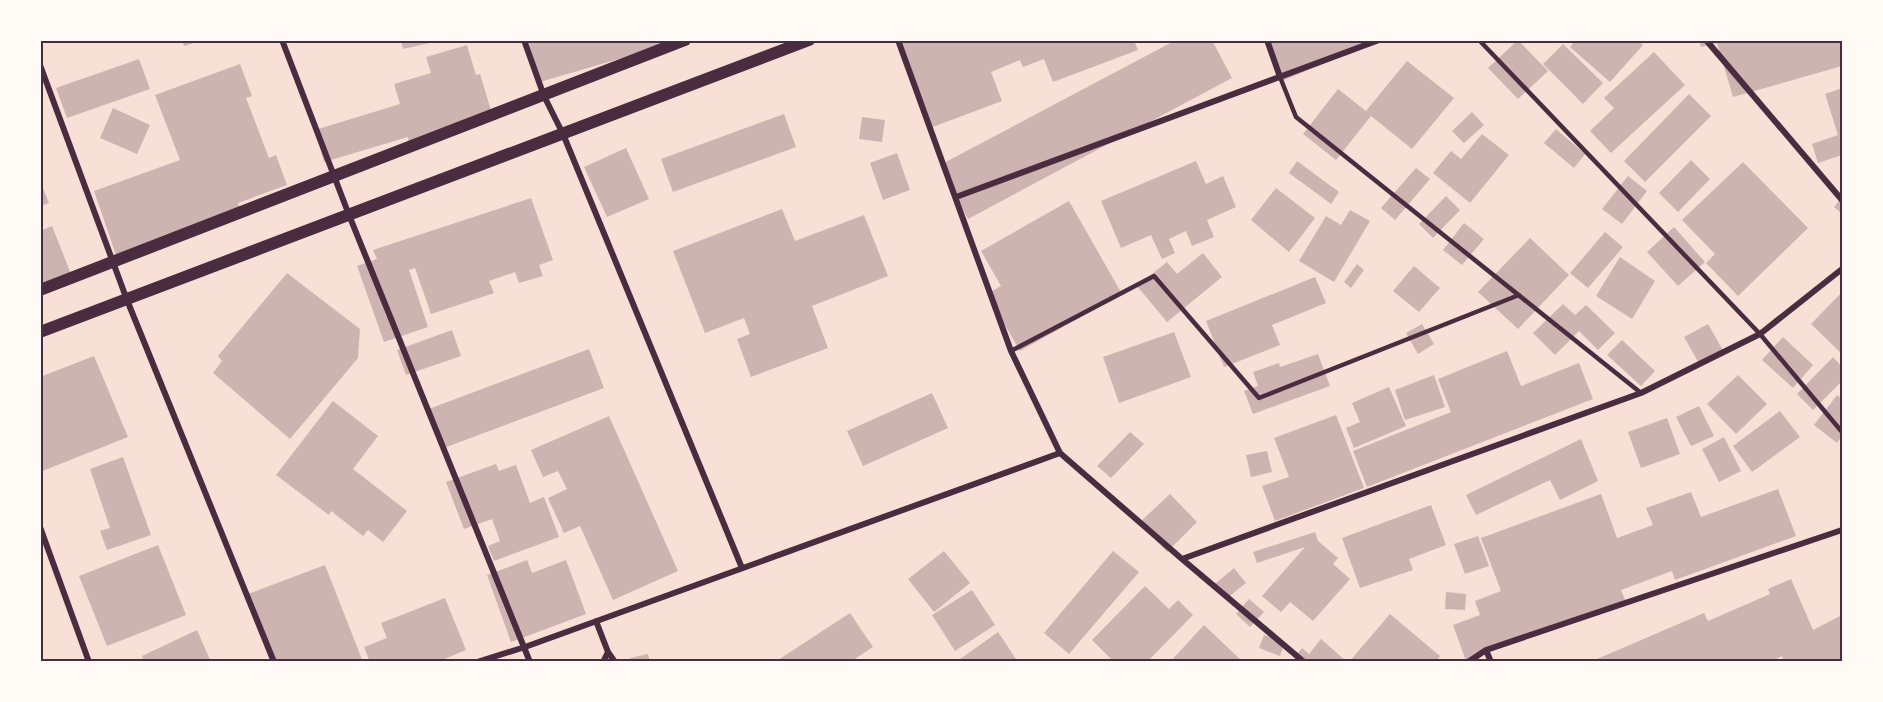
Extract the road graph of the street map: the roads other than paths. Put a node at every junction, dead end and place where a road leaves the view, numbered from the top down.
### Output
1 (282, 40) edge
2 (524, 40) edge
3 (685, 40) edge
4 (809, 40) edge
5 (898, 40) edge
6 (1267, 40) edge
7 (1379, 40) edge
8 (1479, 40) edge
9 (1706, 40) edge
10 (40, 65) edge
11 (1280, 77) junction
12 (544, 96) junction
13 (563, 134) junction
14 (336, 176) junction
15 (956, 197) junction
16 (1842, 200) edge
17 (350, 215) junction
18 (113, 262) junction
19 (1842, 269) edge
20 (40, 290) edge
21 (1519, 295) junction
22 (127, 300) junction
23 (40, 332) edge
24 (1760, 334) junction
25 (1011, 351) junction
26 (1641, 393) junction
27 (1842, 432) edge
28 (1060, 453) junction
29 (40, 526) edge
30 (1842, 530) edge
31 (1182, 560) junction
32 (742, 568) junction
33 (596, 621) junction
34 (525, 647) junction
35 (1486, 650) junction
36 (608, 652) junction
37 (1301, 661) edge
38 (89, 662) edge
39 (274, 662) edge
40 (477, 662) edge
41 (530, 662) edge
42 (603, 662) edge
43 (615, 662) edge
44 (1468, 662) edge
45 (1491, 662) edge

1 - 14 street
2 - 12 street
3 - 12 main road
4 - 13 main road
5 - 15 street
6 - 11 street
7 - 11 street
8 - 24 lane
9 - 16 street
10 - 18 street
11 - 15 street
11 - 21 lane
12 - 13 street
12 - 14 main road
13 - 17 main road
13 - 32 street
14 - 17 street
14 - 18 main road
15 - 25 street
17 - 22 main road
17 - 34 street
18 - 20 main road
18 - 22 street
19 - 24 street
21 - 25 lane
21 - 26 lane
22 - 23 main road
22 - 39 street
24 - 26 street
24 - 27 lane
25 - 28 street
26 - 31 street
28 - 31 street
28 - 32 street
29 - 38 street
30 - 35 street
31 - 37 street
32 - 33 street
33 - 34 street
33 - 36 street
34 - 40 street
34 - 41 street
35 - 44 street
35 - 45 street
36 - 42 street
36 - 43 street

